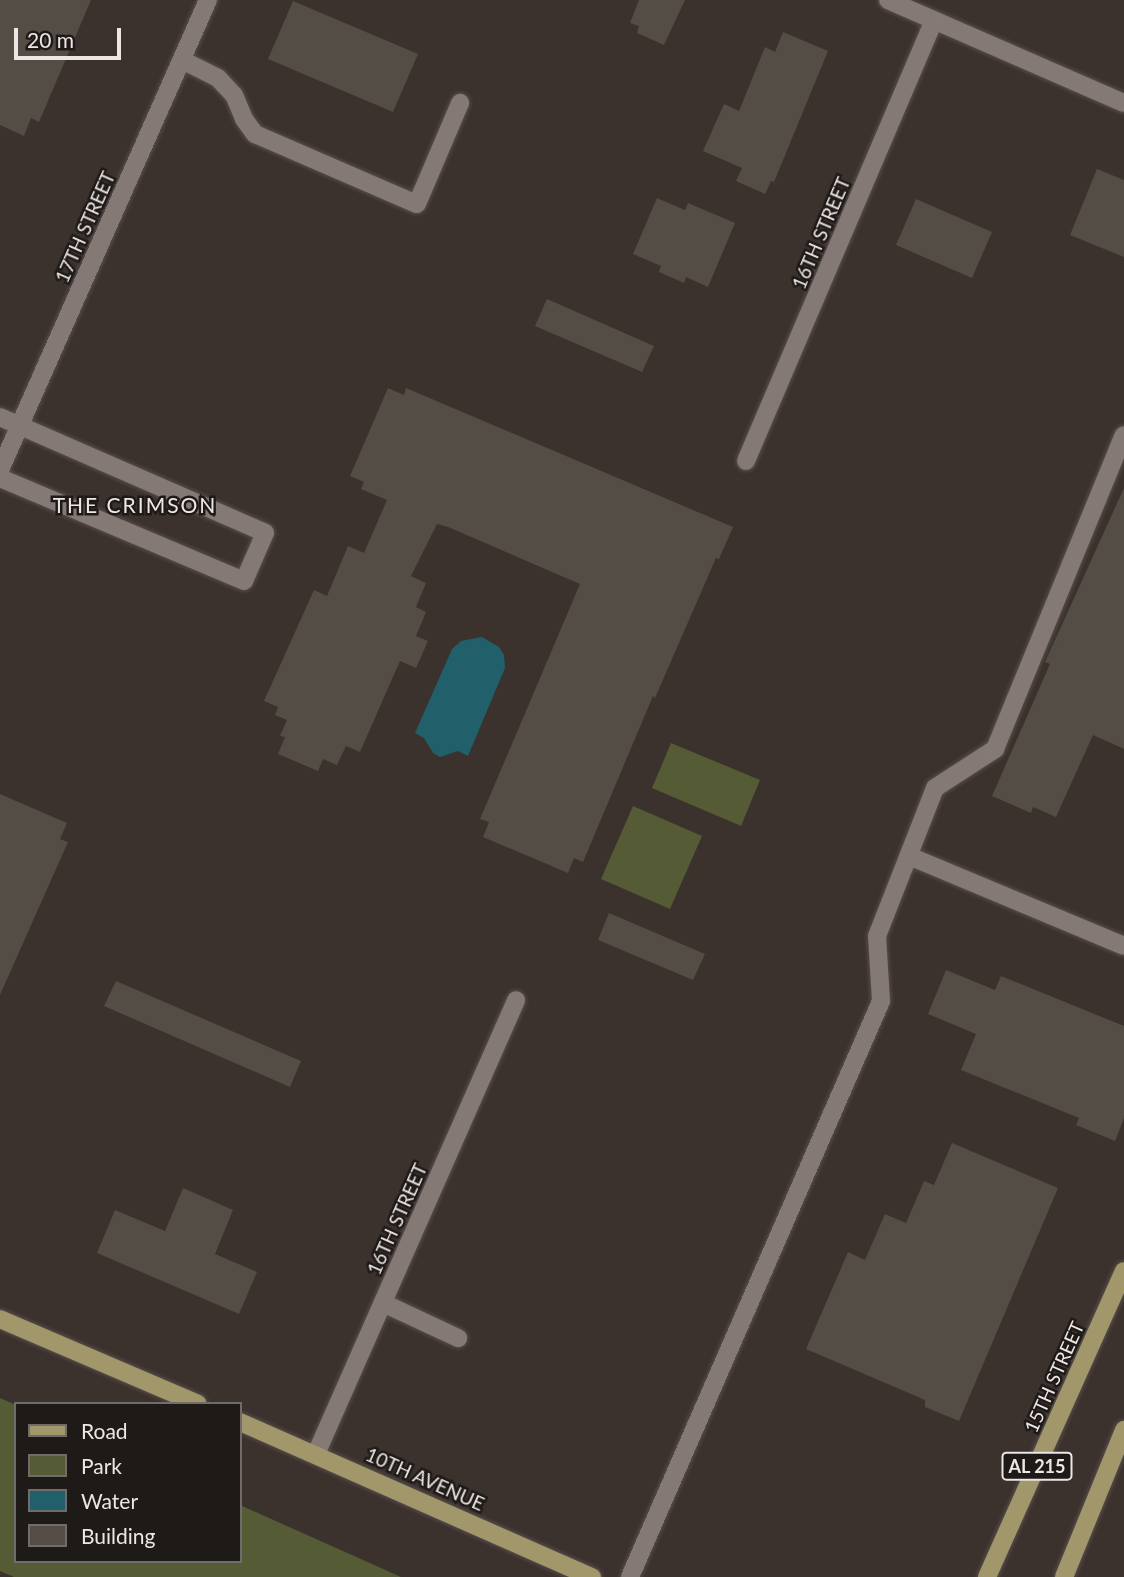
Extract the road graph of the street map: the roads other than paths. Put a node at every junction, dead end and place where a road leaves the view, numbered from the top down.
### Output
1 (208, 0) edge
2 (888, 0) edge
3 (934, 20) junction
4 (182, 60) junction
5 (460, 103) dead end
6 (1124, 103) edge
7 (0, 417) edge
8 (19, 425) junction
9 (1124, 435) edge
10 (746, 461) dead end
11 (0, 470) edge
12 (0, 478) edge
13 (909, 856) junction
14 (1124, 946) edge
15 (516, 1000) dead end
16 (1124, 1271) edge
17 (383, 1303) junction
18 (0, 1319) edge
19 (458, 1338) dead end
20 (193, 1402) edge
21 (242, 1423) edge
22 (1124, 1430) edge
23 (316, 1454) junction
24 (592, 1577) edge
25 (630, 1577) edge
26 (987, 1577) edge
27 (1064, 1577) edge

1 - 4 street, 17TH STREET
2 - 3 street
3 - 6 street
3 - 10 street, 16TH STREET
4 - 5 street
4 - 8 street, 17TH STREET
7 - 8 street
8 - 11 street, 17TH STREET
8 - 12 street
9 - 13 street
13 - 14 street
13 - 25 street
15 - 17 street, 16TH STREET
16 - 26 main road, 15TH STREET / AL 215
17 - 19 street
17 - 23 street, 16TH STREET
18 - 20 main road
21 - 23 main road, 10TH AVENUE
22 - 27 main road, AL 215
23 - 24 main road, 10TH AVENUE

